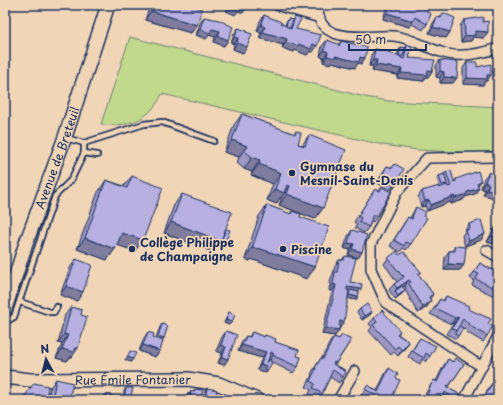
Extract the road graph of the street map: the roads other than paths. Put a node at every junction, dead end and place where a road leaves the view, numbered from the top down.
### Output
1 (108, 5) edge
2 (276, 5) edge
3 (318, 5) edge
4 (320, 18) junction
5 (498, 48) edge
6 (65, 137) junction
7 (214, 141) dead end
8 (84, 143) junction
9 (84, 153) junction
10 (98, 155) dead end
11 (498, 157) edge
12 (486, 250) dead end
13 (498, 257) edge
14 (20, 302) junction
15 (57, 307) dead end
16 (5, 310) edge
17 (5, 322) edge
18 (498, 336) edge
19 (482, 367) junction
20 (355, 371) dead end
21 (6, 380) edge
22 (257, 400) edge
23 (338, 400) edge
24 (464, 400) edge

1 - 6 street, Avenue de Breteuil
2 - 4 street
3 - 4 street
4 - 5 street
6 - 8 lane
6 - 16 street, Avenue de Breteuil
7 - 8 lane
8 - 9 lane
9 - 10 lane
9 - 14 lane
11 - 19 street
12 - 13 street
14 - 15 lane
14 - 17 lane
18 - 19 street
19 - 24 street
20 - 23 street
21 - 22 street, Rue Émile Fontanier

